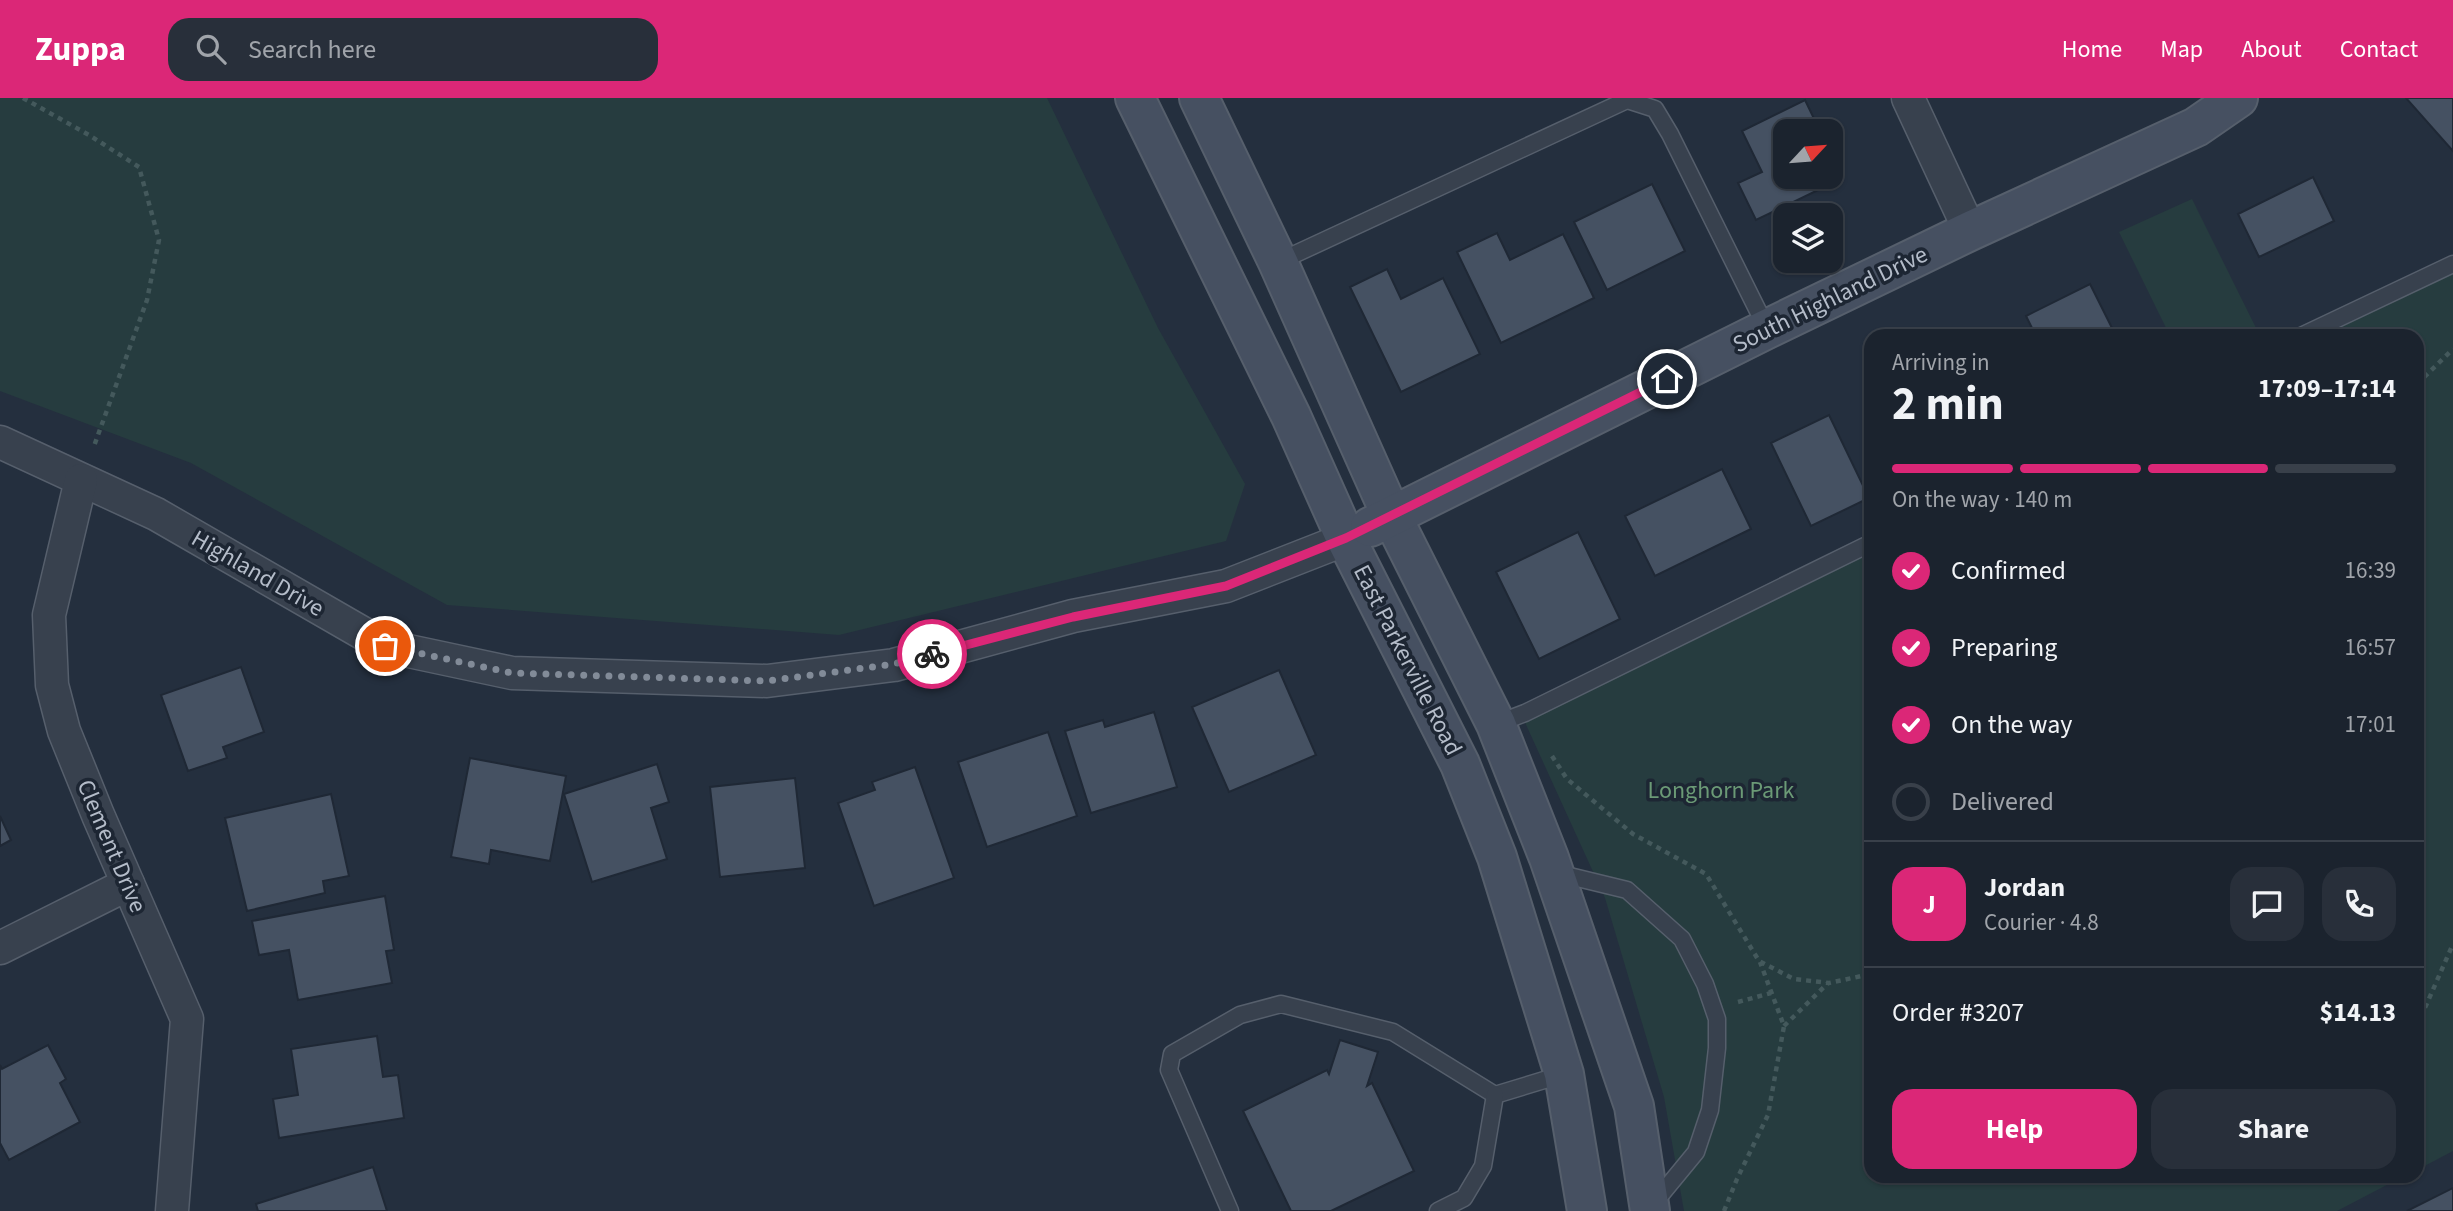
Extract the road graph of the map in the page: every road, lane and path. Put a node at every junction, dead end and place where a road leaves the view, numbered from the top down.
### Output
1 (23, 98) edge
2 (1135, 98) edge
3 (1199, 98) edge
4 (1908, 98) edge
5 (2238, 98) edge
6 (1970, 231) junction
7 (1278, 262) junction
8 (2453, 264) edge
9 (1767, 329) junction
10 (2316, 329) edge
11 (2453, 349) edge
12 (2424, 377) edge
13 (0, 442) edge
14 (81, 480) junction
15 (1392, 517) junction
16 (1346, 538) junction
17 (1864, 546) edge
18 (1496, 724) junction
19 (1547, 747) dead end
20 (1554, 872) junction
21 (128, 884) junction
22 (2453, 944) edge
23 (0, 948) edge
24 (1759, 961) junction
25 (1864, 976) edge
26 (1829, 983) junction
27 (2424, 1010) edge
28 (1784, 1026) junction
29 (1564, 1074) junction
30 (1495, 1095) junction
31 (1650, 1210) edge
32 (173, 1211) edge
33 (1230, 1211) edge
34 (1438, 1211) edge
35 (1587, 1211) edge
36 (1724, 1211) edge

1 - 14 path
2 - 16 main road, East Parkerville Road
3 - 7 main road, East Parkerville Road
4 - 6 street
5 - 6 main road, South Highland Drive
6 - 9 main road, South Highland Drive
7 - 9 lane
7 - 15 main road, East Parkerville Road
8 - 10 lane
9 - 15 main road, South Highland Drive
11 - 12 path
13 - 14 street, Highland Drive
14 - 16 street, Highland Drive
14 - 21 street, Clement Drive
15 - 16 main road, South Highland Drive
15 - 18 main road, East Parkerville Road
16 - 29 main road, East Parkerville Road
17 - 18 lane
18 - 20 main road, East Parkerville Road
19 - 24 path
20 - 31 main road, East Parkerville Road
20 - 31 lane
21 - 23 street
21 - 32 street, Clement Drive
22 - 27 path
24 - 26 path
24 - 28 path
25 - 26 path
26 - 28 path
28 - 36 path
29 - 30 lane
29 - 35 main road, East Parkerville Road
30 - 33 lane
30 - 34 lane

